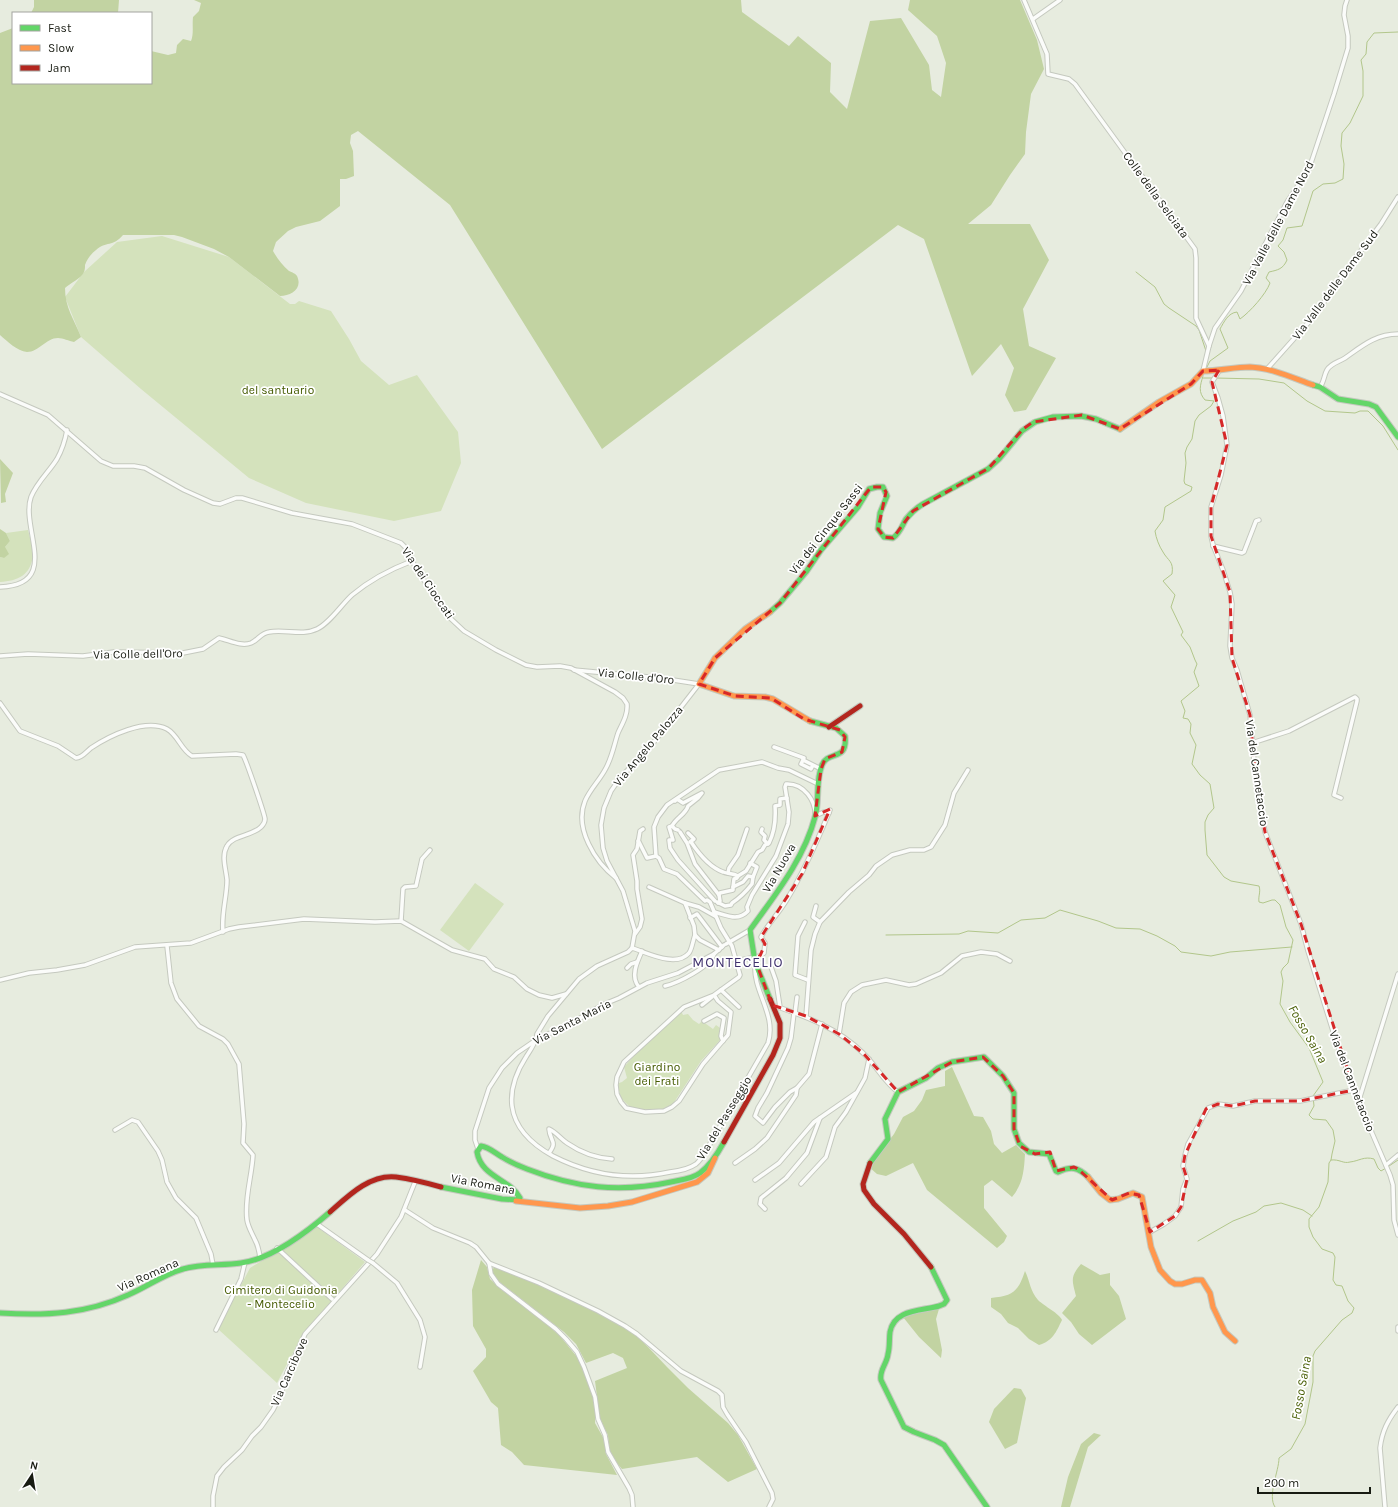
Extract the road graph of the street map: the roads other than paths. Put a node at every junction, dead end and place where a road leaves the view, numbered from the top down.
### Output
1 (1024, 0) edge
2 (1060, 0) edge
3 (1348, 0) edge
4 (1033, 19) junction
5 (1398, 197) edge
6 (1398, 334) edge
7 (1209, 346) junction
8 (1267, 369) junction
9 (1219, 370) junction
10 (1203, 371) junction
11 (1320, 387) junction
12 (0, 394) edge
13 (67, 430) junction
14 (1398, 437) edge
15 (1259, 520) dead end
16 (1213, 546) junction
17 (412, 561) junction
18 (0, 586) edge
19 (0, 656) edge
20 (572, 670) junction
21 (699, 684) junction
22 (0, 703) edge
23 (860, 706) dead end
24 (829, 727) junction
25 (1252, 743) junction
26 (774, 747) dead end
27 (821, 769) junction
28 (968, 770) dead end
29 (818, 784) junction
30 (787, 798) junction
31 (1341, 798) dead end
32 (669, 803) junction
33 (815, 816) junction
34 (670, 827) junction
35 (643, 829) dead end
36 (747, 829) dead end
37 (762, 829) dead end
38 (688, 833) dead end
39 (638, 841) junction
40 (689, 843) junction
41 (768, 844) junction
42 (430, 850) dead end
43 (656, 856) junction
44 (750, 863) junction
45 (728, 873) junction
46 (738, 876) junction
47 (753, 877) junction
48 (616, 878) junction
49 (649, 887) dead end
50 (733, 887) junction
51 (719, 895) junction
52 (715, 902) junction
53 (685, 903) junction
54 (816, 906) dead end
55 (699, 908) junction
56 (714, 912) junction
57 (697, 914) junction
58 (716, 917) junction
59 (690, 918) junction
60 (401, 921) junction
61 (805, 922) dead end
62 (820, 922) junction
63 (750, 930) junction
64 (223, 932) junction
65 (635, 934) junction
66 (695, 935) junction
67 (730, 941) junction
68 (167, 946) junction
69 (723, 947) junction
70 (632, 948) junction
71 (642, 951) junction
72 (714, 954) junction
73 (755, 959) junction
74 (736, 961) junction
75 (1010, 961) dead end
76 (637, 962) junction
77 (771, 967) dead end
78 (627, 968) dead end
79 (1398, 974) edge
80 (0, 980) edge
81 (808, 980) junction
82 (665, 986) dead end
83 (639, 987) junction
84 (721, 990) junction
85 (566, 994) junction
86 (713, 996) junction
87 (798, 997) dead end
88 (702, 1005) dead end
89 (772, 1005) junction
90 (739, 1007) dead end
91 (780, 1007) junction
92 (794, 1013) junction
93 (806, 1016) junction
94 (704, 1021) dead end
95 (822, 1024) junction
96 (839, 1034) junction
97 (535, 1041) junction
98 (723, 1041) junction
99 (869, 1059) junction
100 (797, 1088) junction
101 (1354, 1090) junction
102 (857, 1092) junction
103 (898, 1092) junction
104 (1359, 1100) junction
105 (821, 1117) junction
106 (115, 1130) dead end
107 (478, 1149) junction
108 (549, 1153) junction
109 (716, 1155) junction
110 (1398, 1155) edge
111 (612, 1159) dead end
112 (735, 1163) dead end
113 (1386, 1165) junction
114 (755, 1180) dead end
115 (415, 1182) junction
116 (801, 1184) dead end
117 (515, 1201) junction
118 (765, 1209) dead end
119 (405, 1210) junction
120 (316, 1224) junction
121 (1150, 1232) junction
122 (1398, 1235) edge
123 (278, 1248) junction
124 (260, 1257) junction
125 (245, 1262) junction
126 (489, 1263) junction
127 (213, 1265) junction
128 (332, 1299) dead end
129 (0, 1313) edge
130 (1398, 1328) edge
131 (216, 1330) dead end
132 (1398, 1331) edge
133 (1235, 1341) dead end
134 (420, 1367) dead end
135 (1398, 1408) edge
136 (213, 1507) edge
137 (633, 1507) edge
138 (769, 1507) edge
139 (987, 1507) edge
140 (1385, 1507) edge

1 - 4 street
2 - 4 street
3 - 7 street, Via Valle delle Dame Nord
4 - 7 street, Colle della Selciata
5 - 8 street, Via Valle delle Dame Sud
6 - 11 street
7 - 10 street, Via Valle delle Dame Nord
8 - 9 street
8 - 11 street
9 - 10 street
9 - 16 street, Via del Cannetaccio
10 - 21 street, Via dei Cinque Sassi
11 - 14 street
12 - 13 street, Via dei Cioccati
13 - 17 street, Via dei Cioccati
13 - 18 street
15 - 16 street
16 - 25 street, Via del Cannetaccio
17 - 19 street, Via Colle dell'Oro
17 - 20 street, Via dei Cioccati
20 - 21 street, Via Colle d'Oro
20 - 48 street, Via dei Cioccati
21 - 24 street
21 - 48 street, Via Angelo Palozza
22 - 64 street
23 - 24 street
24 - 27 street
25 - 31 street
25 - 101 street, Via del Cannetaccio
26 - 27 street
27 - 29 street, Via Nuova
28 - 62 street
29 - 32 street
29 - 33 street, Via Nuova
30 - 33 street
30 - 41 street
30 - 56 street
32 - 34 street
32 - 43 street
33 - 63 street, Via Nuova
33 - 73 street
34 - 40 street
34 - 52 street
35 - 39 street
36 - 45 street
37 - 41 street
38 - 40 street
39 - 43 street
39 - 65 street
40 - 45 street
40 - 51 street
41 - 44 street
42 - 60 street
43 - 52 street
44 - 46 street
44 - 47 street
45 - 46 street
46 - 50 street
47 - 50 street
47 - 52 street
48 - 65 street, Via Angelo Palozza
49 - 53 street
50 - 51 street
51 - 52 street
52 - 56 street
53 - 55 street
53 - 59 street
54 - 62 street
55 - 57 street
55 - 58 street
56 - 58 street
57 - 59 street
57 - 69 street
58 - 67 street
59 - 66 street
60 - 64 street
60 - 85 street
61 - 81 street
62 - 81 street
63 - 67 street, Via Santa Maria
63 - 73 street
64 - 68 street
65 - 70 street, Via Angelo Palozza
66 - 69 street
66 - 71 street
67 - 69 street, Via Santa Maria
67 - 74 street
68 - 80 street
68 - 124 street
69 - 72 street, Via Santa Maria
70 - 71 street
70 - 85 street, Via del Passeggio
71 - 76 street
72 - 82 street
72 - 83 street, Via Santa Maria
73 - 74 street
73 - 89 street, Via Romana
73 - 108 street, Via del Passeggio
74 - 84 street
75 - 96 street
76 - 78 street
76 - 83 street
77 - 91 street
79 - 104 street
81 - 93 street
83 - 97 street, Via Santa Maria
84 - 86 street
84 - 90 street
85 - 97 street, Via del Passeggio
86 - 88 street
86 - 98 street
86 - 98 street
87 - 92 street
89 - 91 street
89 - 109 street, Via Romana
91 - 92 street
92 - 93 street
92 - 100 street
93 - 95 street
94 - 98 street
95 - 96 street
95 - 100 street
96 - 99 street
97 - 107 street, Via Santa Maria
97 - 108 street, Via del Passeggio
99 - 102 street
99 - 103 street
100 - 112 street
101 - 104 street, Via del Cannetaccio
101 - 121 street
102 - 105 street
102 - 116 street
103 - 121 street
103 - 139 street
104 - 113 street, Via del Cannetaccio
105 - 114 street
105 - 118 street
106 - 127 street
107 - 109 street, Via Romana
107 - 117 street, Via Romana
108 - 111 street
109 - 117 street
110 - 113 street
113 - 122 street, Via del Cannetaccio
115 - 117 street, Via Romana
115 - 119 street, Via Carcibove
115 - 120 street, Via Romana
119 - 126 street
119 - 136 street, Via Carcibove
120 - 123 street, Via Romana
120 - 134 street, bridge
121 - 133 street
123 - 124 street, Via Romana
123 - 128 street
124 - 125 street, Via Romana
125 - 127 street, Via Romana
125 - 131 street
126 - 137 street
126 - 138 street
127 - 129 street, Via Romana
130 - 132 street
135 - 140 street

